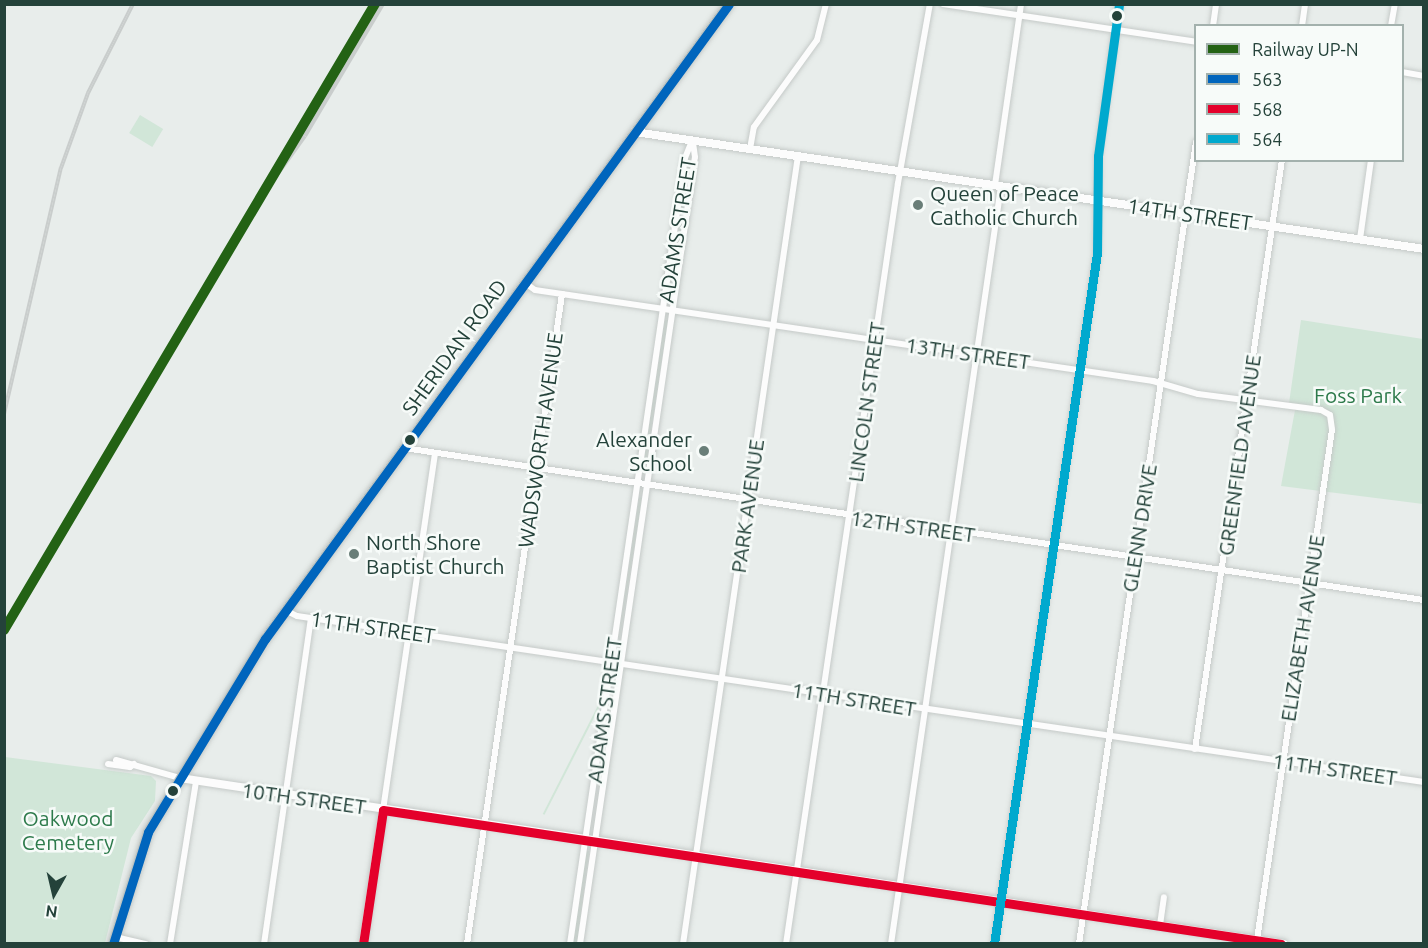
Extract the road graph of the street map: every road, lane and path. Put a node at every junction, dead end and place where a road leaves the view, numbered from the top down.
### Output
1 (729, 4) edge
2 (826, 4) edge
3 (930, 4) edge
4 (943, 4) edge
5 (1021, 4) edge
6 (1119, 4) edge
7 (1216, 4) edge
8 (1305, 4) edge
9 (1395, 4) edge
10 (1020, 16) junction
11 (1213, 24) edge
12 (1302, 24) edge
13 (1391, 24) edge
14 (1116, 30) junction
15 (1194, 42) edge
16 (1404, 72) edge
17 (1424, 76) edge
18 (635, 132) junction
19 (692, 141) junction
20 (750, 149) junction
21 (798, 156) junction
22 (1194, 156) edge
23 (1282, 162) edge
24 (1371, 162) edge
25 (900, 171) junction
26 (998, 186) junction
27 (1099, 201) junction
28 (1186, 214) junction
29 (1272, 226) junction
30 (1360, 239) junction
31 (1424, 249) edge
32 (525, 283) junction
33 (562, 294) junction
34 (664, 308) junction
35 (672, 309) junction
36 (774, 325) junction
37 (876, 340) junction
38 (977, 355) junction
39 (1078, 369) junction
40 (1161, 382) junction
41 (1247, 399) junction
42 (1333, 423) joint
43 (404, 448) junction
44 (435, 455) junction
45 (536, 470) junction
46 (637, 485) junction
47 (646, 487) junction
48 (748, 502) junction
49 (849, 517) junction
50 (951, 532) junction
51 (1052, 547) junction
52 (1134, 559) junction
53 (1222, 571) junction
54 (1309, 583) junction
55 (1424, 600) edge
56 (285, 610) junction
57 (311, 618) junction
58 (408, 633) junction
59 (510, 648) junction
60 (611, 663) junction
61 (621, 664) junction
62 (722, 679) junction
63 (824, 694) junction
64 (925, 709) junction
65 (1026, 724) junction
66 (1108, 736) junction
67 (1195, 749) junction
68 (116, 760) dead end
69 (1282, 761) junction
70 (108, 764) dead end
71 (134, 764) junction
72 (180, 778) junction
73 (196, 782) junction
74 (1424, 782) edge
75 (285, 796) junction
76 (383, 810) junction
77 (484, 825) junction
78 (585, 840) junction
79 (595, 841) junction
80 (696, 856) junction
81 (797, 871) junction
82 (899, 886) junction
83 (1164, 897) dead end
84 (1000, 902) junction
85 (1083, 914) junction
86 (1160, 925) junction
87 (114, 940) edge
88 (1235, 940) edge
89 (1257, 940) junction
90 (146, 944) edge
91 (170, 944) edge
92 (264, 944) edge
93 (363, 944) edge
94 (467, 944) edge
95 (570, 944) edge
96 (580, 944) edge
97 (683, 944) edge
98 (786, 944) edge
99 (891, 944) edge
100 (994, 944) edge
101 (1079, 944) edge
102 (1284, 944) edge

1 - 18 highway, SHERIDAN ROAD
2 - 20 street
3 - 25 street, LINCOLN STREET
4 - 10 street
5 - 10 street
6 - 14 street
7 - 11 street
8 - 12 street
9 - 13 street
10 - 14 street
10 - 26 street
14 - 15 street
14 - 27 street
16 - 17 street
18 - 19 street, 14TH STREET
18 - 32 highway, SHERIDAN ROAD
19 - 20 street, 14TH STREET
19 - 34 street, ADAMS STREET
19 - 35 street, ADAMS STREET
20 - 21 street, 14TH STREET
21 - 25 street, 14TH STREET
21 - 36 street, PARK AVENUE
22 - 28 street, GLENN DRIVE
23 - 29 street, GREENFIELD AVENUE
24 - 30 street
25 - 26 street, 14TH STREET
25 - 37 street, LINCOLN STREET
26 - 27 street, 14TH STREET
26 - 38 street
27 - 28 street, 14TH STREET
27 - 39 street
28 - 29 street, 14TH STREET
28 - 40 street, GLENN DRIVE
29 - 30 street, 14TH STREET
29 - 41 street, GREENFIELD AVENUE
30 - 31 street, 14TH STREET
32 - 33 street, 13TH STREET
32 - 43 highway, SHERIDAN ROAD
33 - 34 street, 13TH STREET
33 - 45 street, WADSWORTH AVENUE
34 - 35 street, 13TH STREET
34 - 46 street, ADAMS STREET
35 - 36 street, 13TH STREET
35 - 47 street, ADAMS STREET
36 - 37 street, 13TH STREET
36 - 48 street, PARK AVENUE
37 - 38 street, 13TH STREET
37 - 49 street, LINCOLN STREET
38 - 39 street, 13TH STREET
38 - 50 street
39 - 40 street, 13TH STREET
39 - 51 street
40 - 41 street, 13TH STREET
40 - 52 street, GLENN DRIVE
41 - 42 street, 13TH STREET
41 - 53 street, GREENFIELD AVENUE
42 - 54 street, ELIZABETH AVENUE
43 - 44 street, 12TH STREET
43 - 56 highway, SHERIDAN ROAD
44 - 45 street, 12TH STREET
44 - 58 street
45 - 46 street, 12TH STREET
45 - 59 street, WADSWORTH AVENUE
46 - 47 street, 12TH STREET
46 - 60 street, ADAMS STREET
47 - 48 street, 12TH STREET
47 - 61 street, ADAMS STREET
48 - 49 street, 12TH STREET
48 - 62 street, PARK AVENUE
49 - 50 street, 12TH STREET
49 - 63 street, LINCOLN STREET
50 - 51 street, 12TH STREET
50 - 64 street
51 - 52 street, 12TH STREET
51 - 65 street
52 - 53 street, 12TH STREET
52 - 66 street, GLENN DRIVE
53 - 54 street, 12TH STREET
53 - 67 street, GREENFIELD AVENUE
54 - 55 street, 12TH STREET
54 - 69 street, ELIZABETH AVENUE
56 - 57 street, 11TH STREET
56 - 72 highway, SHERIDAN ROAD
57 - 58 street, 11TH STREET
57 - 75 street
58 - 59 street, 11TH STREET
58 - 76 street
59 - 60 street, 11TH STREET
59 - 77 street, WADSWORTH AVENUE
60 - 61 street, 11TH STREET
60 - 78 street, ADAMS STREET
61 - 62 street, 11TH STREET
61 - 79 street, ADAMS STREET
62 - 63 street, 11TH STREET
62 - 80 street, PARK AVENUE
63 - 64 street, 11TH STREET
63 - 81 street, LINCOLN STREET
64 - 65 street, 11TH STREET
64 - 82 street
65 - 66 street, 11TH STREET
65 - 84 street
66 - 67 street, 11TH STREET
66 - 85 street, GLENN DRIVE
67 - 69 street, 11TH STREET
68 - 71 street
69 - 74 street, 11TH STREET
69 - 89 street, ELIZABETH AVENUE
70 - 71 street
71 - 72 street
72 - 73 street, 10TH STREET
72 - 87 highway, SHERIDAN ROAD
73 - 75 street, 10TH STREET
73 - 91 street
75 - 76 street, 10TH STREET
75 - 92 street
76 - 77 street, 10TH STREET
76 - 93 street
77 - 78 street, 10TH STREET
77 - 94 street, WADSWORTH AVENUE
78 - 79 street, 10TH STREET
78 - 95 street, ADAMS STREET
79 - 80 street, 10TH STREET
79 - 96 street, ADAMS STREET
80 - 81 street, 10TH STREET
80 - 97 street, PARK AVENUE
81 - 82 street, 10TH STREET
81 - 98 street, LINCOLN STREET
82 - 84 street, 10TH STREET
82 - 99 street
83 - 86 street
84 - 85 street, 10TH STREET
84 - 100 street
85 - 86 street, 10TH STREET
85 - 101 street, GLENN DRIVE
86 - 88 street, 10TH STREET
87 - 90 street
88 - 89 street, 10TH STREET
89 - 102 street, 10TH STREET

